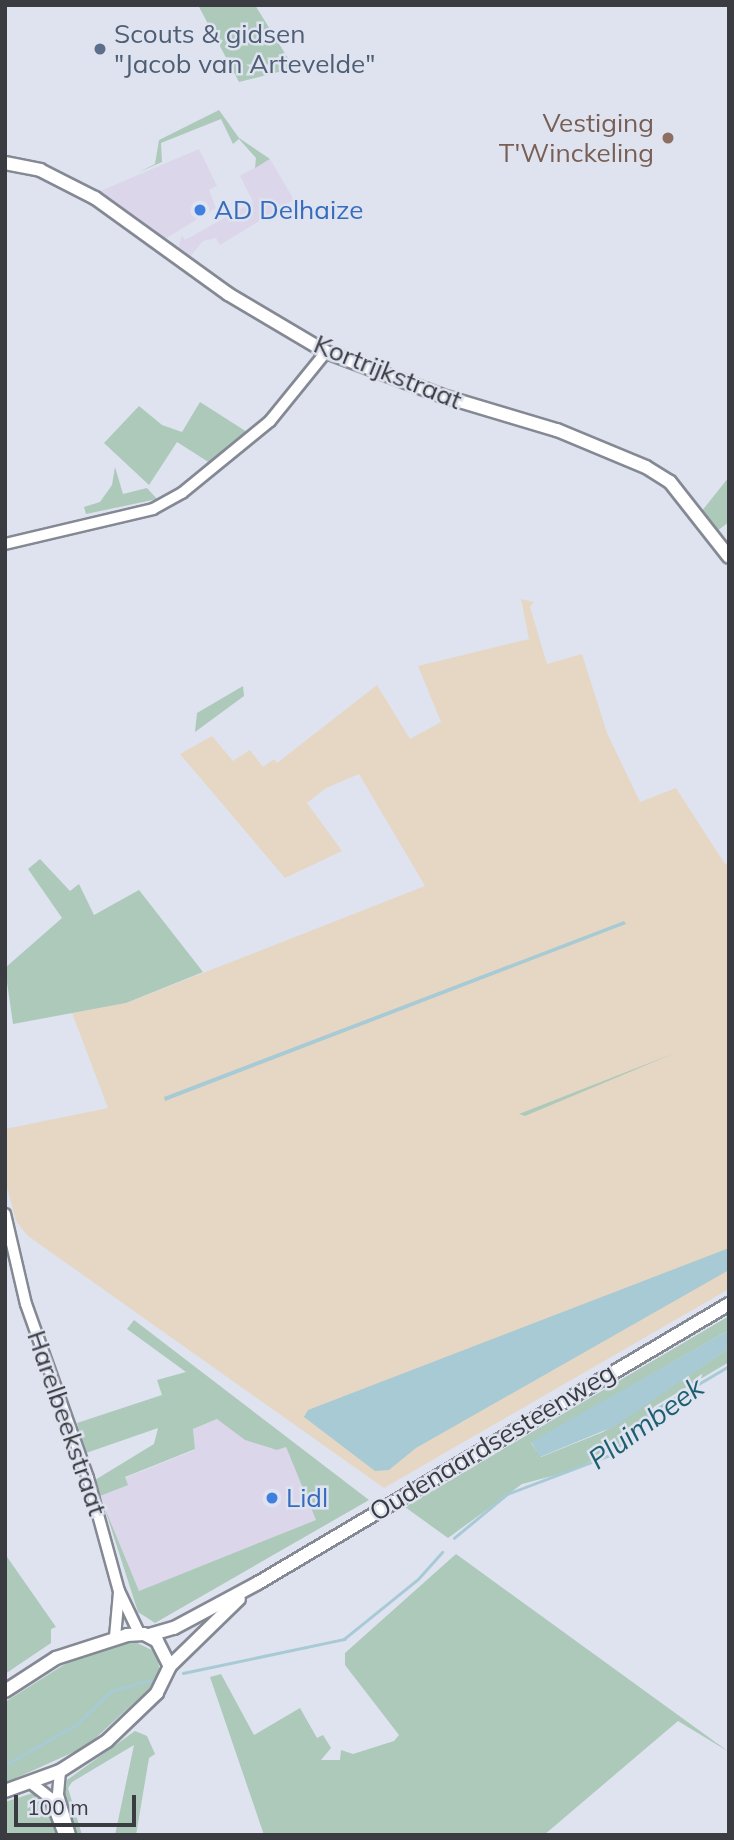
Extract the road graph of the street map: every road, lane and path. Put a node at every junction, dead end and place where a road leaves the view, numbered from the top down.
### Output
1 (5, 163) edge
2 (326, 352) junction
3 (5, 544) edge
4 (729, 557) edge
5 (5, 1213) edge
6 (729, 1304) edge
7 (258, 1583) junction
8 (119, 1591) junction
9 (144, 1634) junction
10 (115, 1637) junction
11 (170, 1666) junction
12 (5, 1691) edge
13 (60, 1771) junction
14 (31, 1783) junction
15 (5, 1791) edge
16 (64, 1835) edge
17 (70, 1835) edge

1 - 2 main road, Kortrijkstraat
2 - 3 street
2 - 4 main road, Kortrijkstraat
5 - 8 street, Harelbeekstraat
6 - 7 main road, Oudenaardsesteenweg
7 - 9 main road, Oudenaardsesteenweg
7 - 11 main road, Oudenaardsesteenweg
8 - 9 street, Harelbeekstraat
8 - 10 street, Harelbeekstraat
9 - 10 main road, Oudenaardsesteenweg
9 - 11 main road
10 - 12 main road, Oudenaardsesteenweg
11 - 13 main road, Oudenaardsesteenweg
13 - 14 main road, Oudenaardsesteenweg
13 - 17 street
14 - 15 main road, Oudenaardsesteenweg
14 - 16 street

